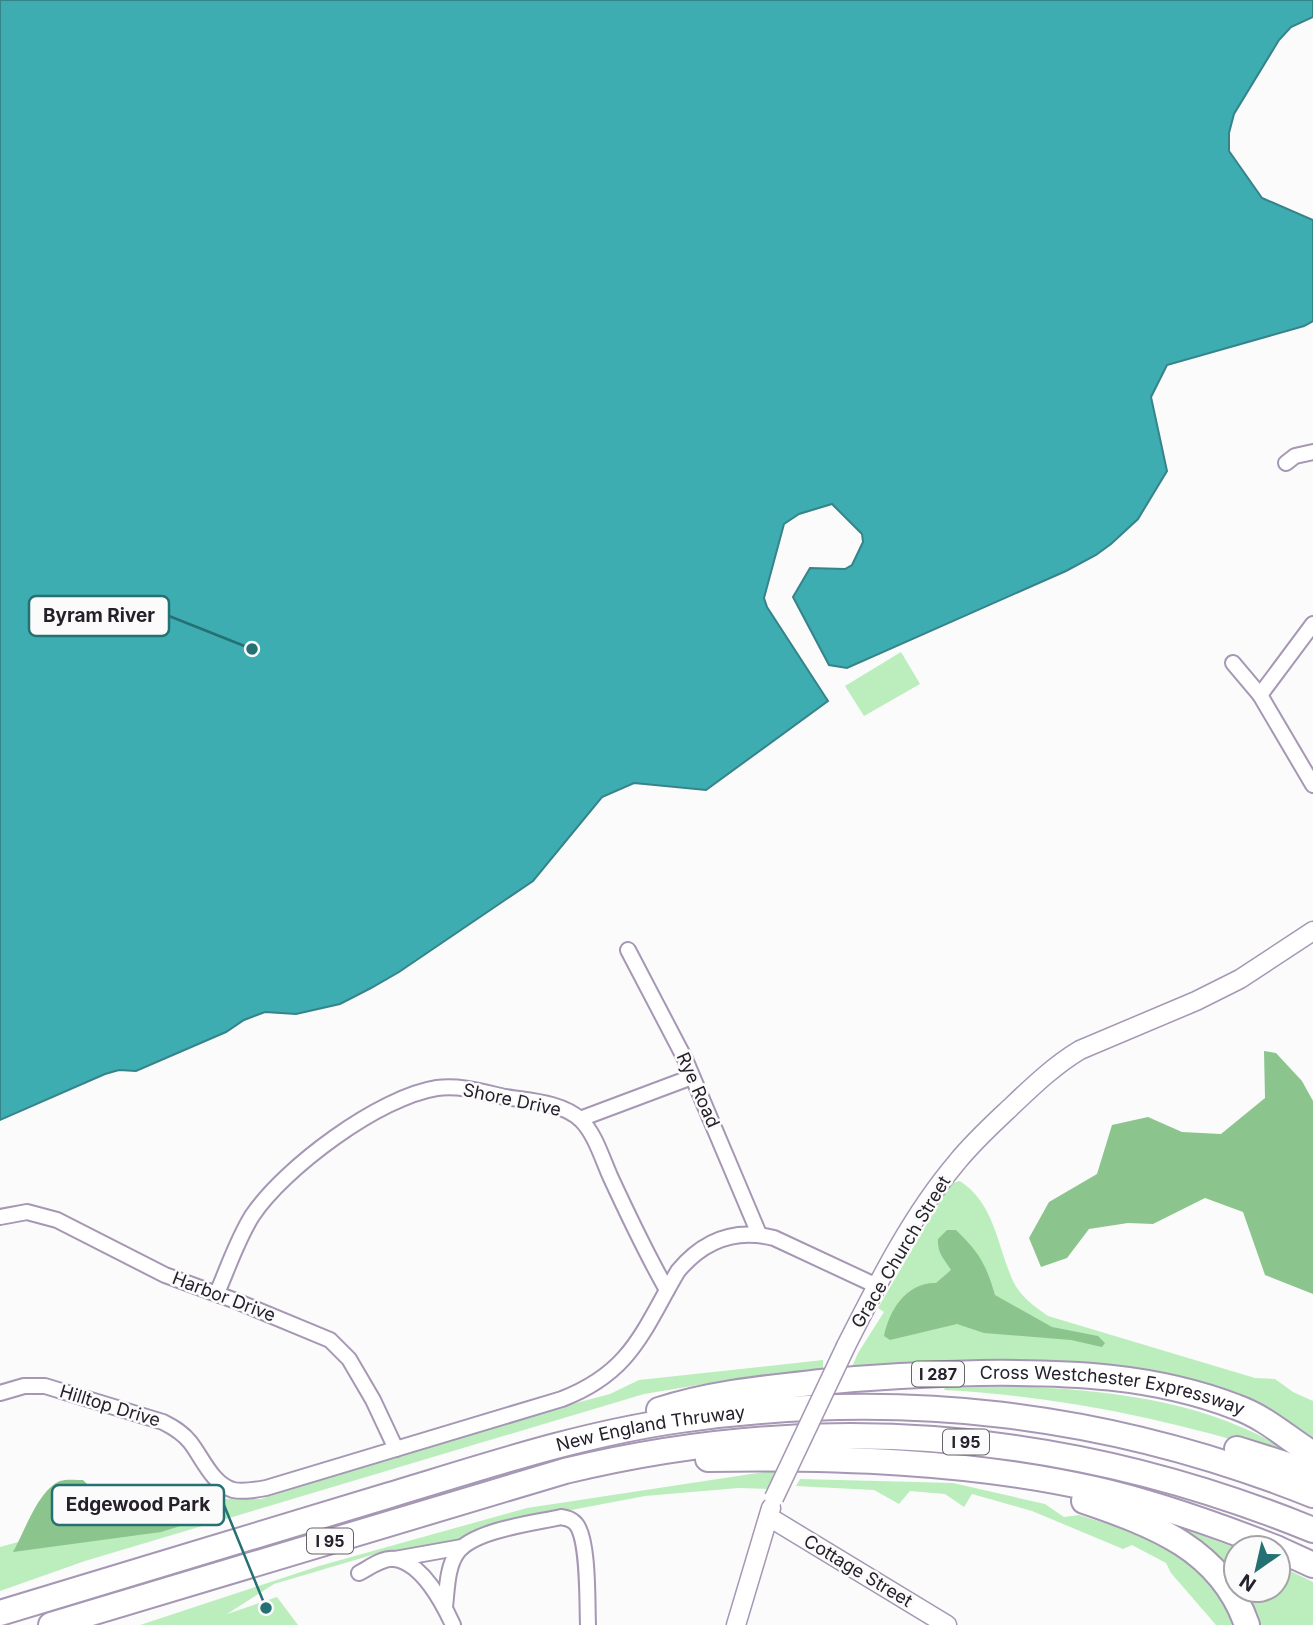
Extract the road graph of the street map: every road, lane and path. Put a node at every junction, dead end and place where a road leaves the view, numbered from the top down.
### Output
1 (1313, 452) edge
2 (1286, 463) dead end
3 (1313, 624) edge
4 (1233, 663) dead end
5 (1260, 695) junction
6 (1313, 785) edge
7 (1313, 931) edge
8 (628, 950) dead end
9 (692, 1077) junction
10 (580, 1119) junction
11 (0, 1217) edge
12 (759, 1234) junction
13 (877, 1286) junction
14 (667, 1290) junction
15 (217, 1293) junction
16 (0, 1393) edge
17 (1092, 1428) junction
18 (570, 1442) junction
19 (396, 1449) junction
20 (1306, 1450) edge
21 (609, 1461) junction
22 (1004, 1473) junction
23 (1313, 1473) edge
24 (1313, 1495) edge
25 (769, 1517) junction
26 (1313, 1530) edge
27 (1238, 1534) edge
28 (462, 1547) junction
29 (1292, 1555) edge
30 (395, 1559) junction
31 (1313, 1565) edge
32 (359, 1573) dead end
33 (445, 1607) junction
34 (0, 1613) edge
35 (51, 1625) edge
36 (453, 1625) edge
37 (588, 1625) edge
38 (736, 1625) edge
39 (947, 1625) edge
40 (1247, 1625) edge

1 - 2 street
3 - 5 street
4 - 5 street
5 - 6 street
7 - 13 street, Grace Church Street
8 - 9 street, Rye Road
9 - 10 street
9 - 12 street, Rye Road
10 - 14 street, Shore Drive
10 - 15 street, Shore Drive
11 - 15 street, Harbor Drive
12 - 13 street
12 - 14 street, Hilltop Drive
13 - 25 street, Grace Church Street, bridge
14 - 19 street, Hilltop Drive
15 - 19 street, Harbor Drive
16 - 19 street, Hilltop Drive
17 - 18 highway, New England Thruway / I 95
17 - 23 highway
17 - 24 highway, New England Thruway / I 95
18 - 20 highway, Cross Westchester Expressway / I 287
18 - 34 highway, New England Thruway / I 95
21 - 22 highway
21 - 26 highway, New England Thruway / I 95
21 - 35 highway, New England Thruway / I 95
22 - 27 highway
22 - 40 highway
25 - 38 street, Grace Church Street
25 - 39 street, Cottage Street
28 - 30 street
28 - 33 street
28 - 37 street
29 - 31 highway
30 - 32 street
30 - 33 street
33 - 36 street

